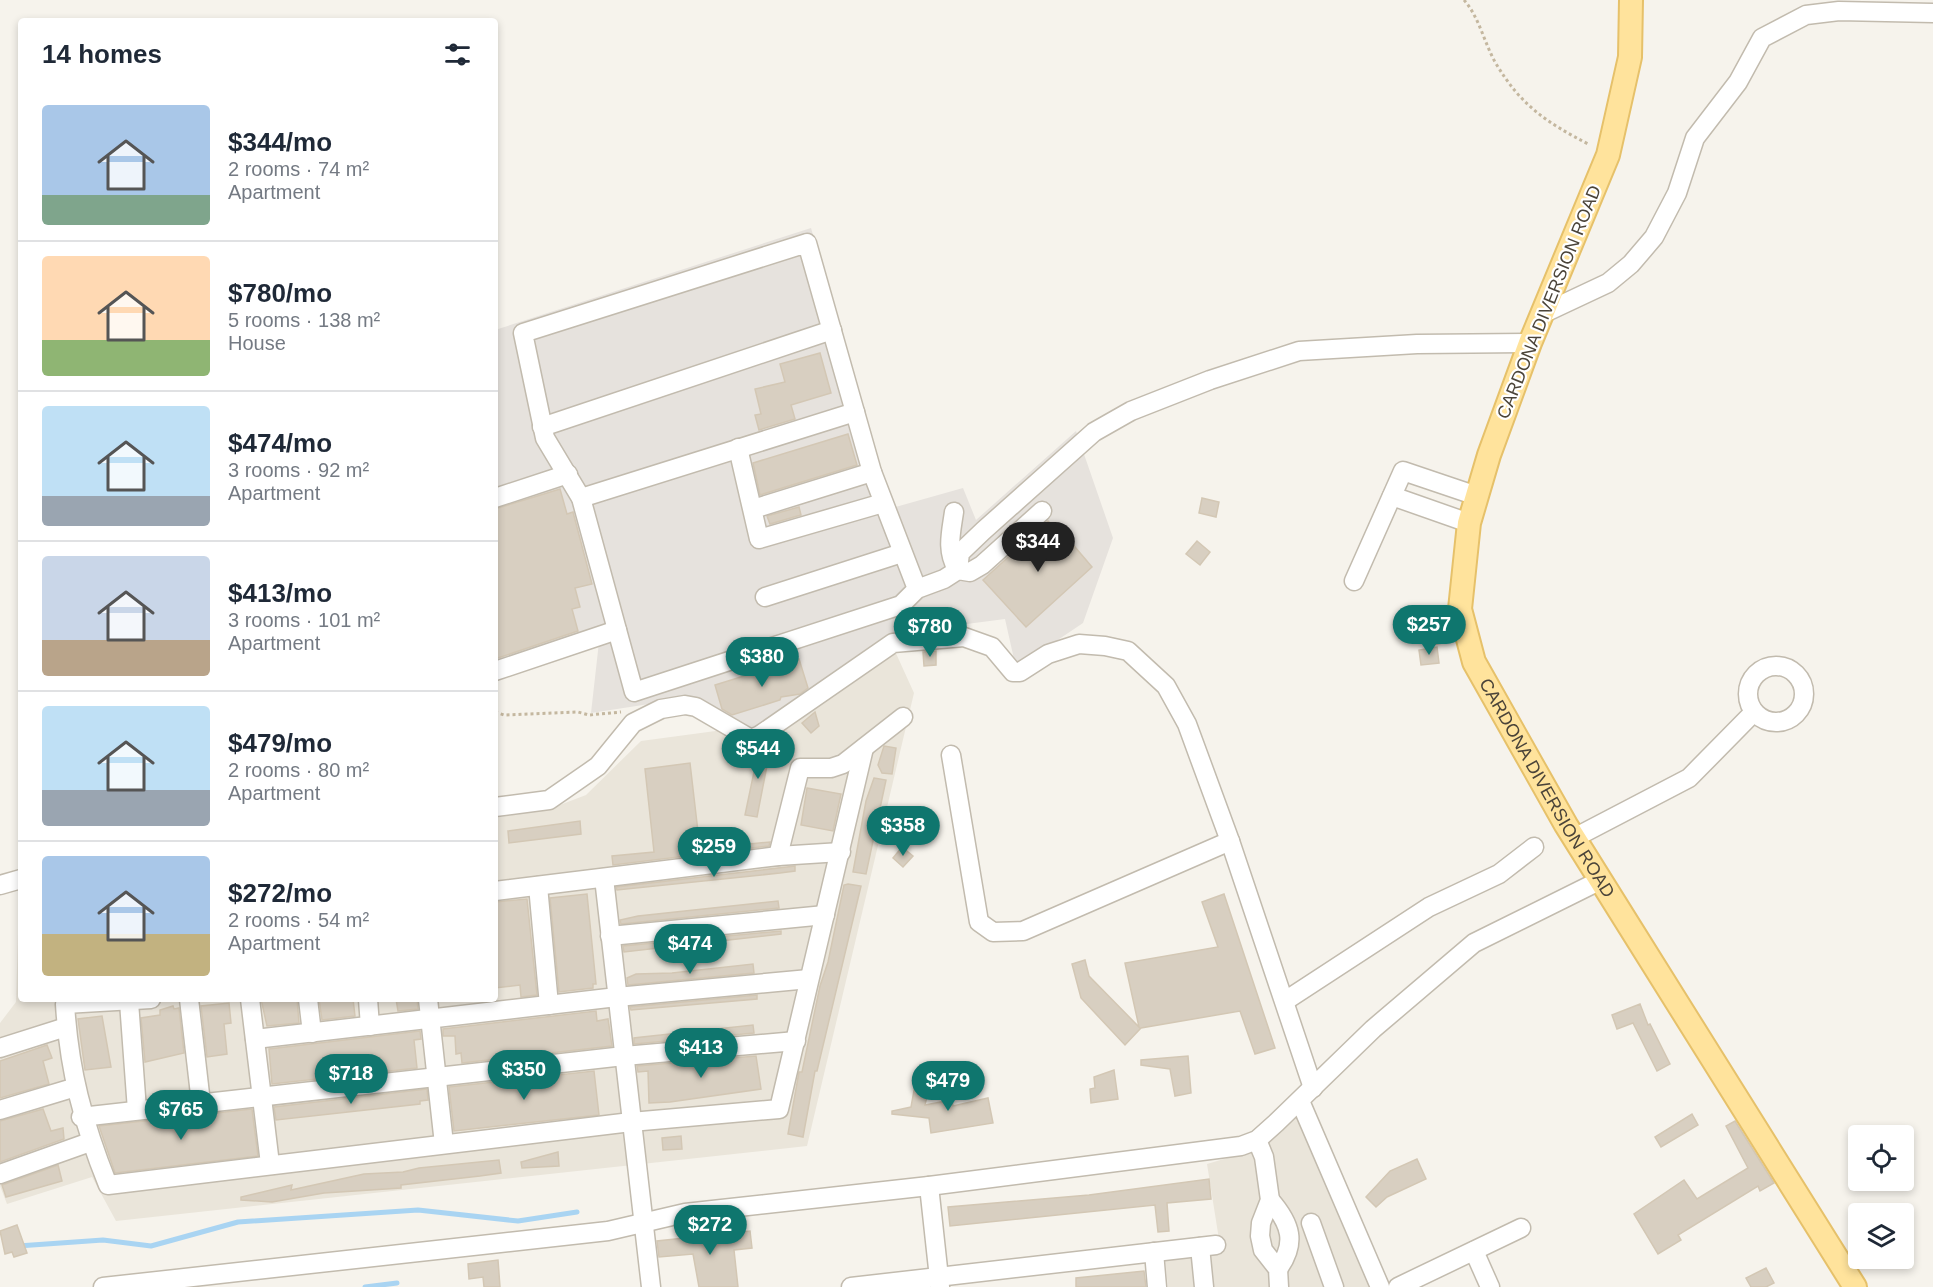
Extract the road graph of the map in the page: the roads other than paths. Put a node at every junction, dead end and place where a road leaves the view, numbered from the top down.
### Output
1 (1631, 0) edge
2 (1899, 7) edge
3 (1933, 13) edge
4 (1542, 314) junction
5 (832, 330) junction
6 (1530, 343) junction
7 (855, 412) junction
8 (543, 427) junction
9 (738, 448) junction
10 (872, 471) junction
11 (568, 474) junction
12 (1392, 496) junction
13 (1477, 496) junction
14 (498, 497) edge
15 (581, 498) junction
16 (883, 502) junction
17 (753, 509) junction
18 (1042, 511) dead end
19 (954, 512) dead end
20 (1469, 524) junction
21 (902, 554) junction
22 (958, 570) junction
23 (1354, 581) dead end
24 (917, 589) junction
25 (765, 597) dead end
26 (617, 630) junction
27 (498, 670) edge
28 (1754, 712) dead end
29 (903, 717) dead end
30 (864, 748) junction
31 (951, 755) dead end
32 (498, 807) edge
33 (1574, 838) junction
34 (1230, 841) junction
35 (1534, 847) dead end
36 (840, 852) junction
37 (778, 856) junction
38 (604, 878) junction
39 (18, 880) edge
40 (1599, 881) junction
41 (0, 885) edge
42 (538, 886) junction
43 (498, 891) edge
44 (825, 915) junction
45 (610, 936) junction
46 (809, 979) junction
47 (617, 997) junction
48 (1285, 1001) junction
49 (129, 1002) joint
50 (189, 1002) edge
51 (250, 1002) edge
52 (308, 1002) edge
53 (368, 1002) edge
54 (428, 1002) edge
55 (549, 1005) junction
56 (489, 1006) edge
57 (430, 1019) junction
58 (370, 1026) junction
59 (66, 1027) junction
60 (312, 1033) junction
61 (255, 1039) junction
62 (796, 1041) junction
63 (0, 1048) edge
64 (624, 1056) junction
65 (436, 1077) junction
66 (76, 1087) junction
67 (1313, 1088) junction
68 (262, 1097) junction
69 (1300, 1101) junction
70 (201, 1103) junction
71 (0, 1110) edge
72 (137, 1110) junction
73 (81, 1117) junction
74 (631, 1122) junction
75 (1257, 1140) junction
76 (90, 1142) junction
77 (444, 1144) junction
78 (270, 1164) junction
79 (0, 1173) edge
80 (929, 1186) junction
81 (1270, 1200) junction
82 (642, 1222) junction
83 (1311, 1223) dead end
84 (1521, 1228) dead end
85 (1473, 1251) junction
86 (1154, 1252) junction
87 (1278, 1278) edge
88 (939, 1282) edge
89 (103, 1287) edge
90 (651, 1287) edge
91 (850, 1287) edge
92 (1158, 1287) edge
93 (1204, 1287) edge
94 (1334, 1287) edge
95 (1380, 1287) edge
96 (1398, 1287) edge
97 (1490, 1287) edge
98 (1856, 1287) edge

1 - 4 main road, CARDONA DIVERSION ROAD
2 - 3 street
2 - 4 street
4 - 6 main road, CARDONA DIVERSION ROAD
5 - 7 street
5 - 8 street
5 - 8 street
6 - 13 main road, CARDONA DIVERSION ROAD
6 - 22 street
7 - 9 street
7 - 10 street
8 - 11 street
9 - 15 street
9 - 17 street
10 - 16 street
10 - 17 street
11 - 14 street
11 - 15 street
12 - 13 street
12 - 20 street
12 - 23 street
13 - 20 main road, CARDONA DIVERSION ROAD
15 - 26 street
16 - 17 street
16 - 21 street
18 - 22 street
19 - 22 street
20 - 33 main road, CARDONA DIVERSION ROAD
21 - 24 street
21 - 25 street
22 - 24 street
24 - 26 street
26 - 27 street
28 - 33 street
29 - 30 street
30 - 36 street
30 - 37 street
31 - 34 street
32 - 34 street
33 - 40 main road, CARDONA DIVERSION ROAD
34 - 48 street
35 - 48 street
36 - 37 street
36 - 44 street
37 - 38 street
38 - 42 street
38 - 45 street
39 - 41 street
40 - 67 street
40 - 98 main road, CARDONA DIVERSION ROAD
42 - 43 street
42 - 55 street
44 - 45 street
44 - 46 street
45 - 47 street
46 - 47 street
46 - 62 street
47 - 55 street
47 - 64 street
48 - 67 street
49 - 59 street
49 - 72 street
50 - 70 street
51 - 61 street
52 - 60 street
53 - 58 street
54 - 57 street
55 - 56 street
56 - 57 street
57 - 58 street
57 - 65 street
58 - 60 street
59 - 63 street
59 - 66 street
60 - 61 street
61 - 68 street
62 - 64 street
62 - 74 street
64 - 65 street
64 - 74 street
65 - 68 street
65 - 77 street
66 - 71 street
66 - 73 street
67 - 69 street
68 - 70 street
68 - 78 street
69 - 75 street
69 - 95 street
70 - 72 street
72 - 73 street
73 - 76 street
74 - 77 street
74 - 82 street
75 - 80 street
75 - 81 street
76 - 78 street
76 - 79 street
77 - 78 street
80 - 82 street
80 - 88 street
81 - 87 street
81 - 87 street
82 - 89 street
82 - 90 street
83 - 94 street
84 - 85 street
85 - 96 street
85 - 97 street
86 - 88 street
86 - 92 street
86 - 93 street
88 - 91 street

